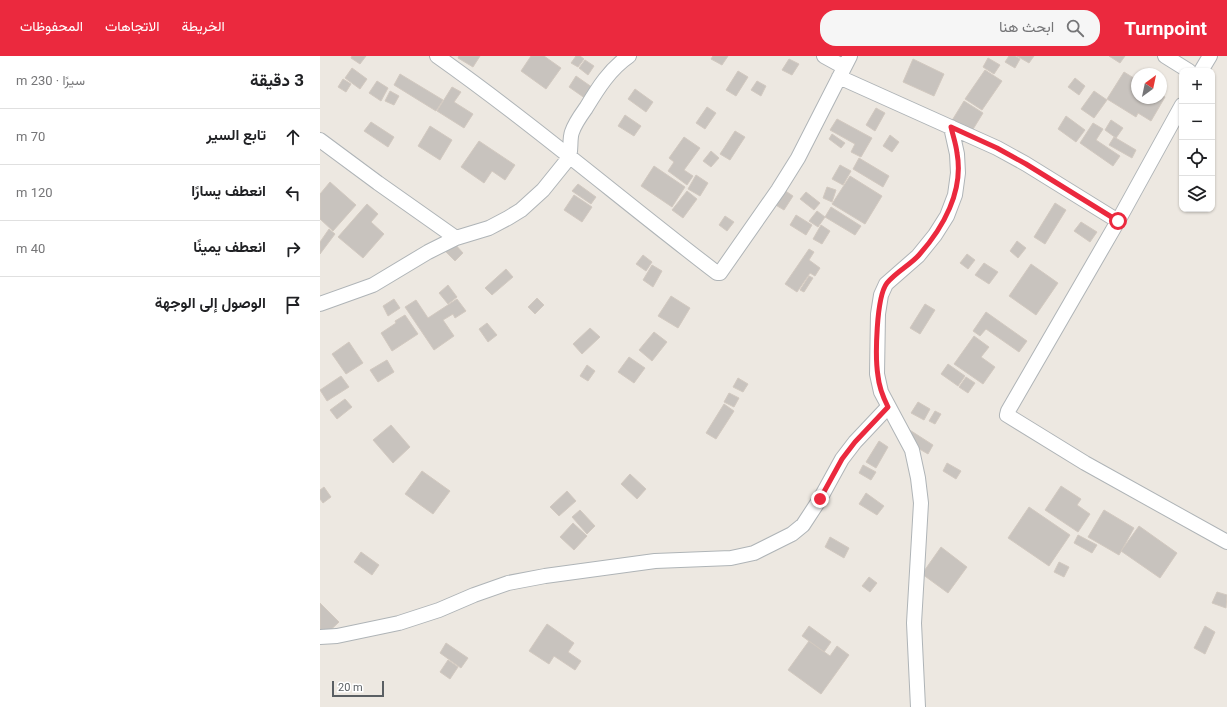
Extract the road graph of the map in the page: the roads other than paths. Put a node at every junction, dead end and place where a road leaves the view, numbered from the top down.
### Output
1 (437, 56) edge
2 (629, 56) edge
3 (824, 56) edge
4 (1165, 56) edge
5 (1210, 56) edge
6 (845, 67) edge
7 (1184, 68) edge
8 (1203, 68) edge
9 (1179, 110) edge
10 (951, 127) junction
11 (320, 140) edge
12 (569, 157) junction
13 (1118, 221) junction
14 (456, 238) junction
15 (320, 304) edge
16 (888, 407) junction
17 (1227, 542) edge
18 (320, 637) edge
19 (918, 707) edge

1 - 12 street
2 - 12 street
3 - 6 street
4 - 7 street
5 - 8 street
6 - 10 street
6 - 12 street
9 - 13 street
10 - 13 street
10 - 16 street
11 - 14 street
12 - 14 street
13 - 17 street
14 - 15 street
16 - 18 street
16 - 19 street

